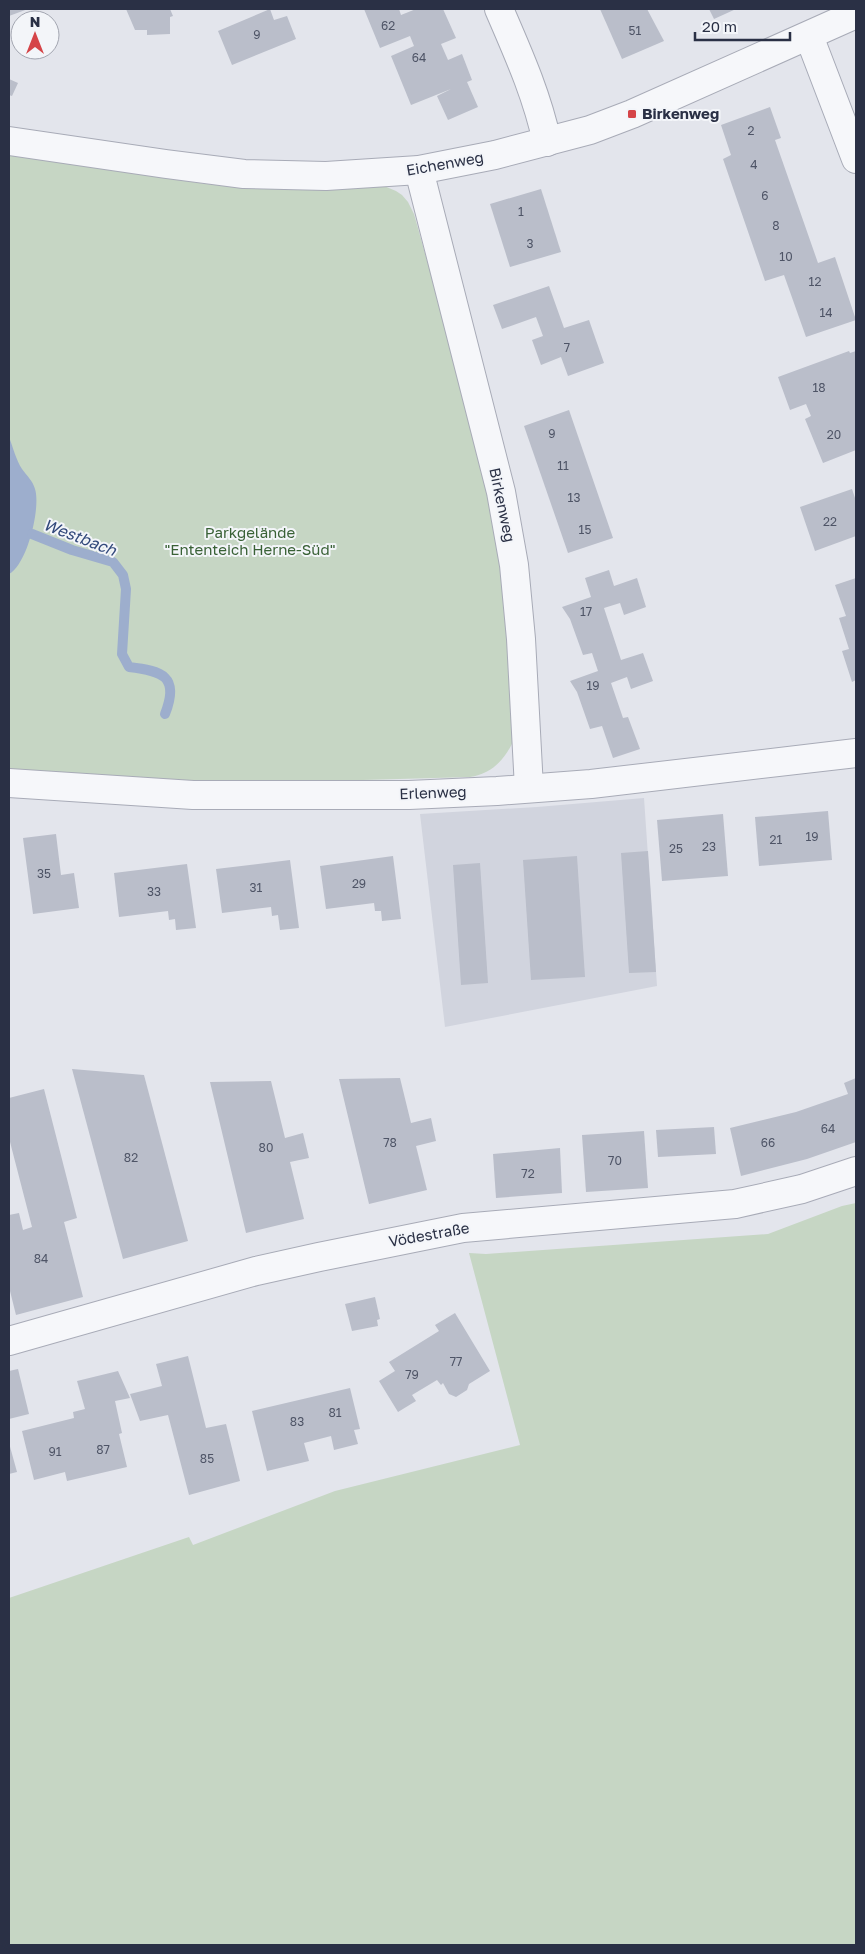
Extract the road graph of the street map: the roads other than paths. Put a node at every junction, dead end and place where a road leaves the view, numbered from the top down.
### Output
1 (499, 9) edge
2 (856, 14) edge
3 (809, 36) junction
4 (9, 141) edge
5 (546, 142) junction
6 (856, 158) edge
7 (419, 170) junction
8 (856, 753) edge
9 (9, 783) edge
10 (529, 788) junction
11 (856, 1171) edge
12 (9, 1341) edge

1 - 5 street
2 - 3 street, Eichenweg
3 - 5 street, Eichenweg
3 - 6 street
4 - 7 street, Eichenweg
5 - 7 street, Eichenweg
7 - 10 street, Birkenweg
8 - 10 street, Erlenweg
9 - 10 street, Erlenweg
11 - 12 street, Vödestraße

